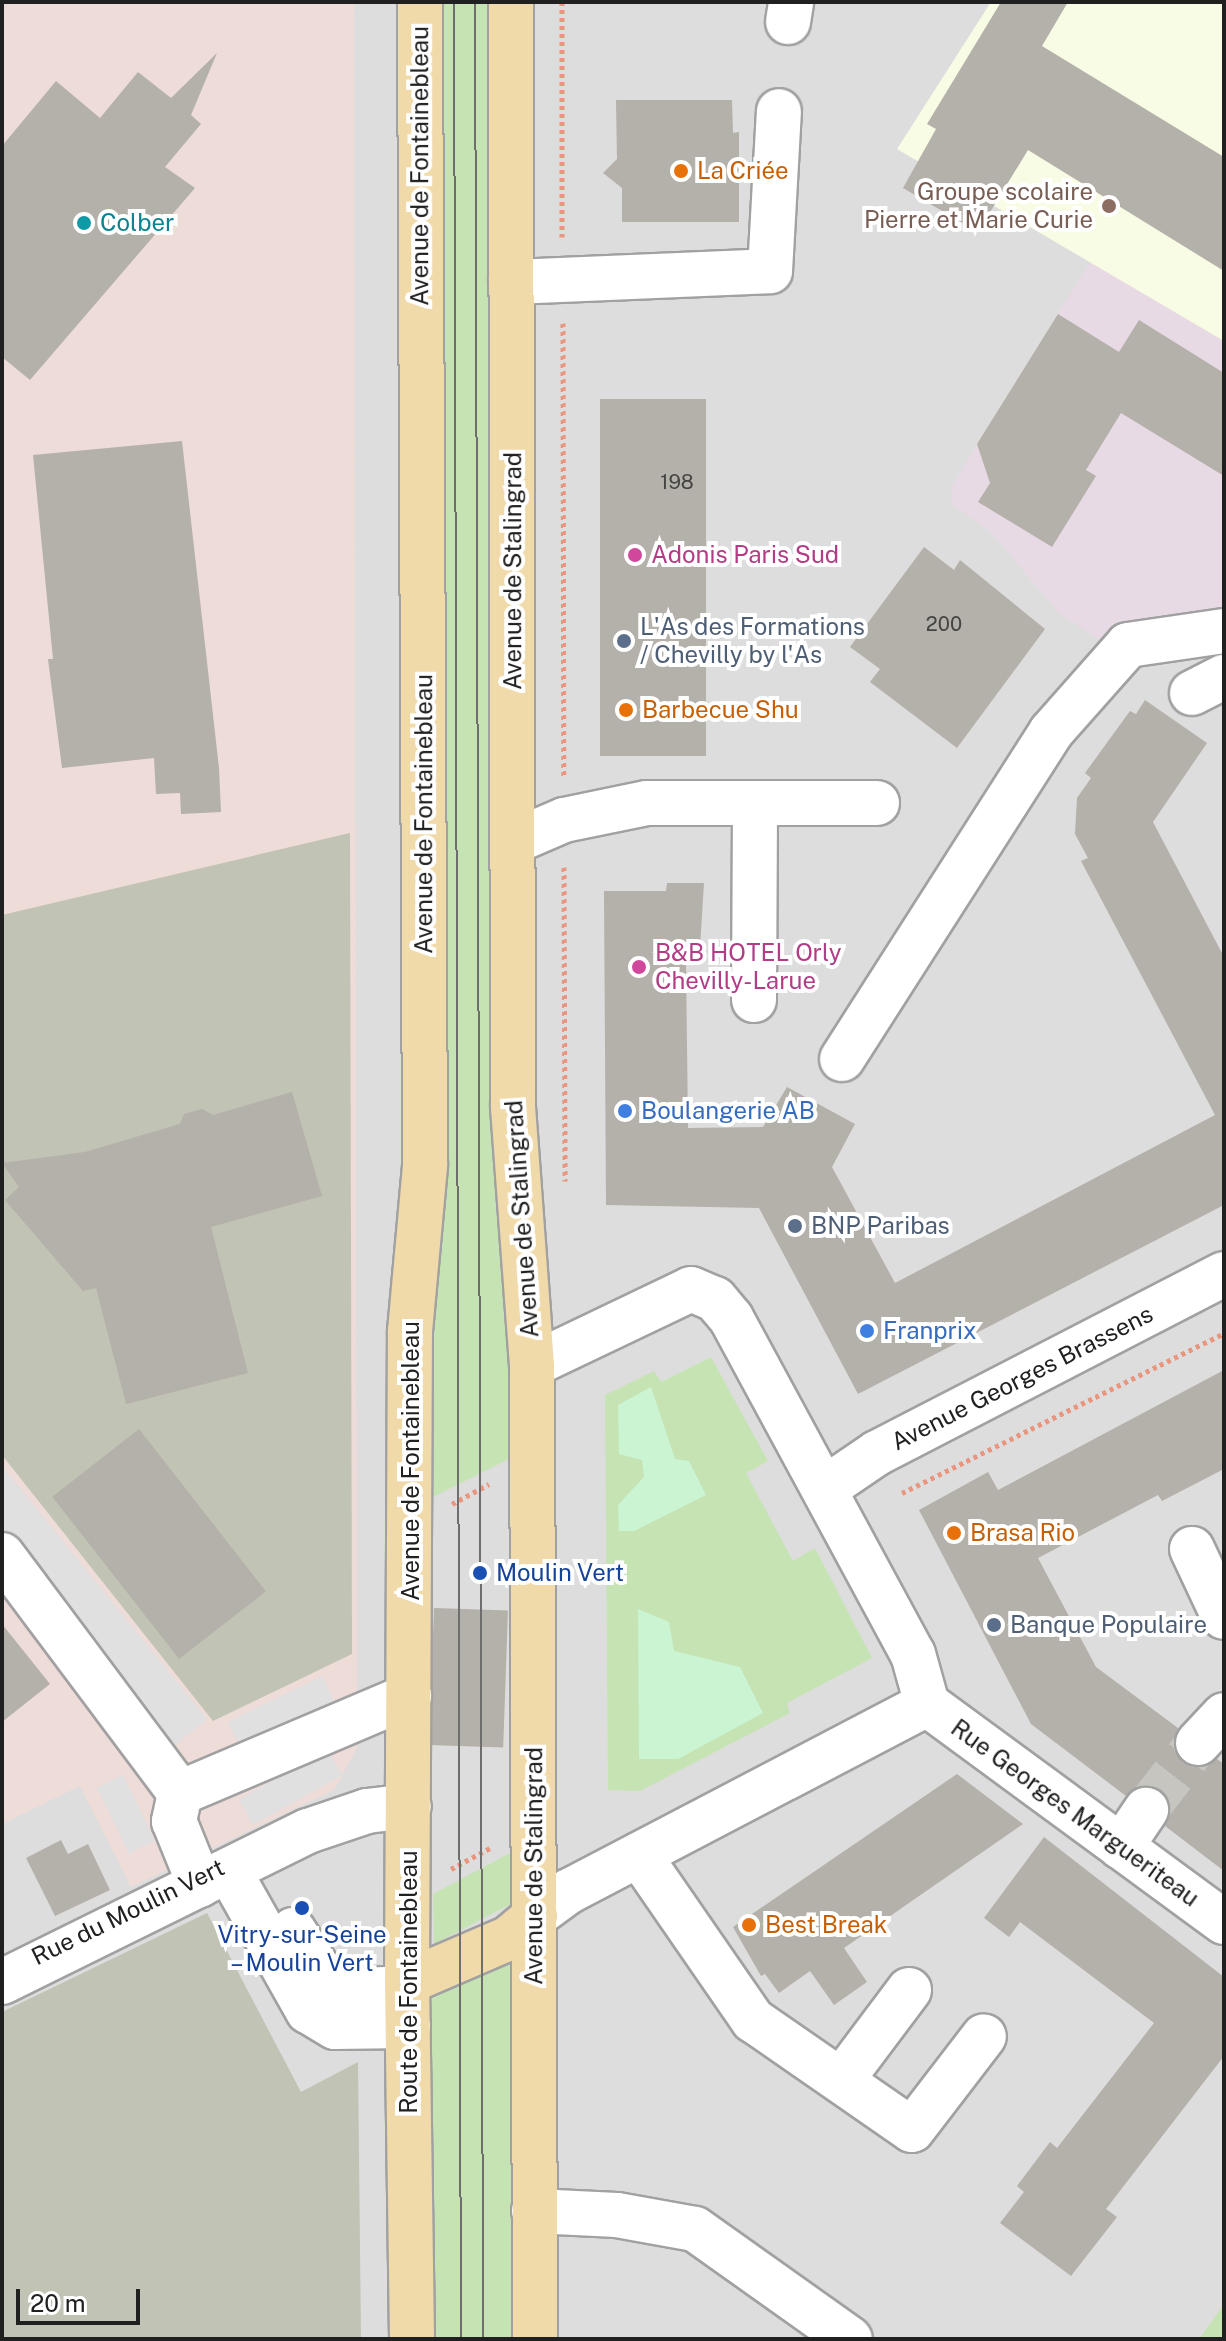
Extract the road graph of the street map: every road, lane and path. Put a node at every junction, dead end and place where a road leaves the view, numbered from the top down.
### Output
1 (420, 2) edge
2 (511, 2) edge
3 (562, 2) edge
4 (779, 111) dead end
5 (563, 280) junction
6 (511, 282) junction
7 (1224, 631) edge
8 (755, 803) junction
9 (877, 803) dead end
10 (564, 820) junction
11 (515, 841) junction
12 (754, 1000) dead end
13 (842, 1059) dead end
14 (565, 1193) dead end
15 (1224, 1274) edge
16 (1224, 1333) edge
17 (532, 1365) junction
18 (833, 1506) junction
19 (1192, 1549) dead end
20 (2, 1555) edge
21 (1224, 1617) edge
22 (409, 1626) joint
23 (409, 1696) junction
24 (927, 1704) junction
25 (180, 1793) junction
26 (409, 1806) junction
27 (1146, 1810) tunnel mouth
28 (1106, 1835) junction
29 (639, 1855) junction
30 (221, 1873) junction
31 (535, 1916) junction
32 (1224, 1922) edge
33 (2, 1973) edge
34 (2, 1982) edge
35 (407, 1982) junction
36 (909, 1990) dead end
37 (408, 2026) junction
38 (984, 2036) dead end
39 (843, 2078) junction
40 (534, 2211) junction
41 (412, 2339) edge
42 (535, 2339) edge
43 (850, 2339) edge

1 - 22 main road, Avenue de Fontainebleau
2 - 6 main road, Avenue de Stalingrad
3 - 5 path
4 - 5 street
5 - 6 street
5 - 10 path
6 - 11 main road, Avenue de Stalingrad
7 - 13 street
8 - 9 street
8 - 10 street
8 - 12 street
10 - 11 street
10 - 14 path
11 - 17 main road, Avenue de Stalingrad
15 - 18 street, Avenue Georges Brassens
16 - 18 path
17 - 18 street
17 - 31 main road, Avenue de Stalingrad
18 - 24 street
19 - 21 street
20 - 25 street
22 - 23 main road, Route de Fontainebleau
23 - 25 street
23 - 26 main road, Route de Fontainebleau
24 - 28 street, Rue Georges Margueriteau
24 - 29 street
25 - 30 street
26 - 30 street, Rue du Moulin Vert
26 - 35 main road, Route de Fontainebleau
27 - 28 street
28 - 32 street, Rue Georges Margueriteau
29 - 31 street
29 - 39 street
30 - 33 street, Rue du Moulin Vert
30 - 34 street, Rue du Moulin Vert
30 - 35 street, Rue du Moulin Vert
30 - 37 street, Rue du Moulin Vert
31 - 35 main road
31 - 40 main road, Avenue de Stalingrad
35 - 37 main road, Route de Fontainebleau
36 - 39 street
37 - 41 main road, Route de Fontainebleau
38 - 39 street
40 - 42 main road, Avenue de Stalingrad
40 - 43 street

